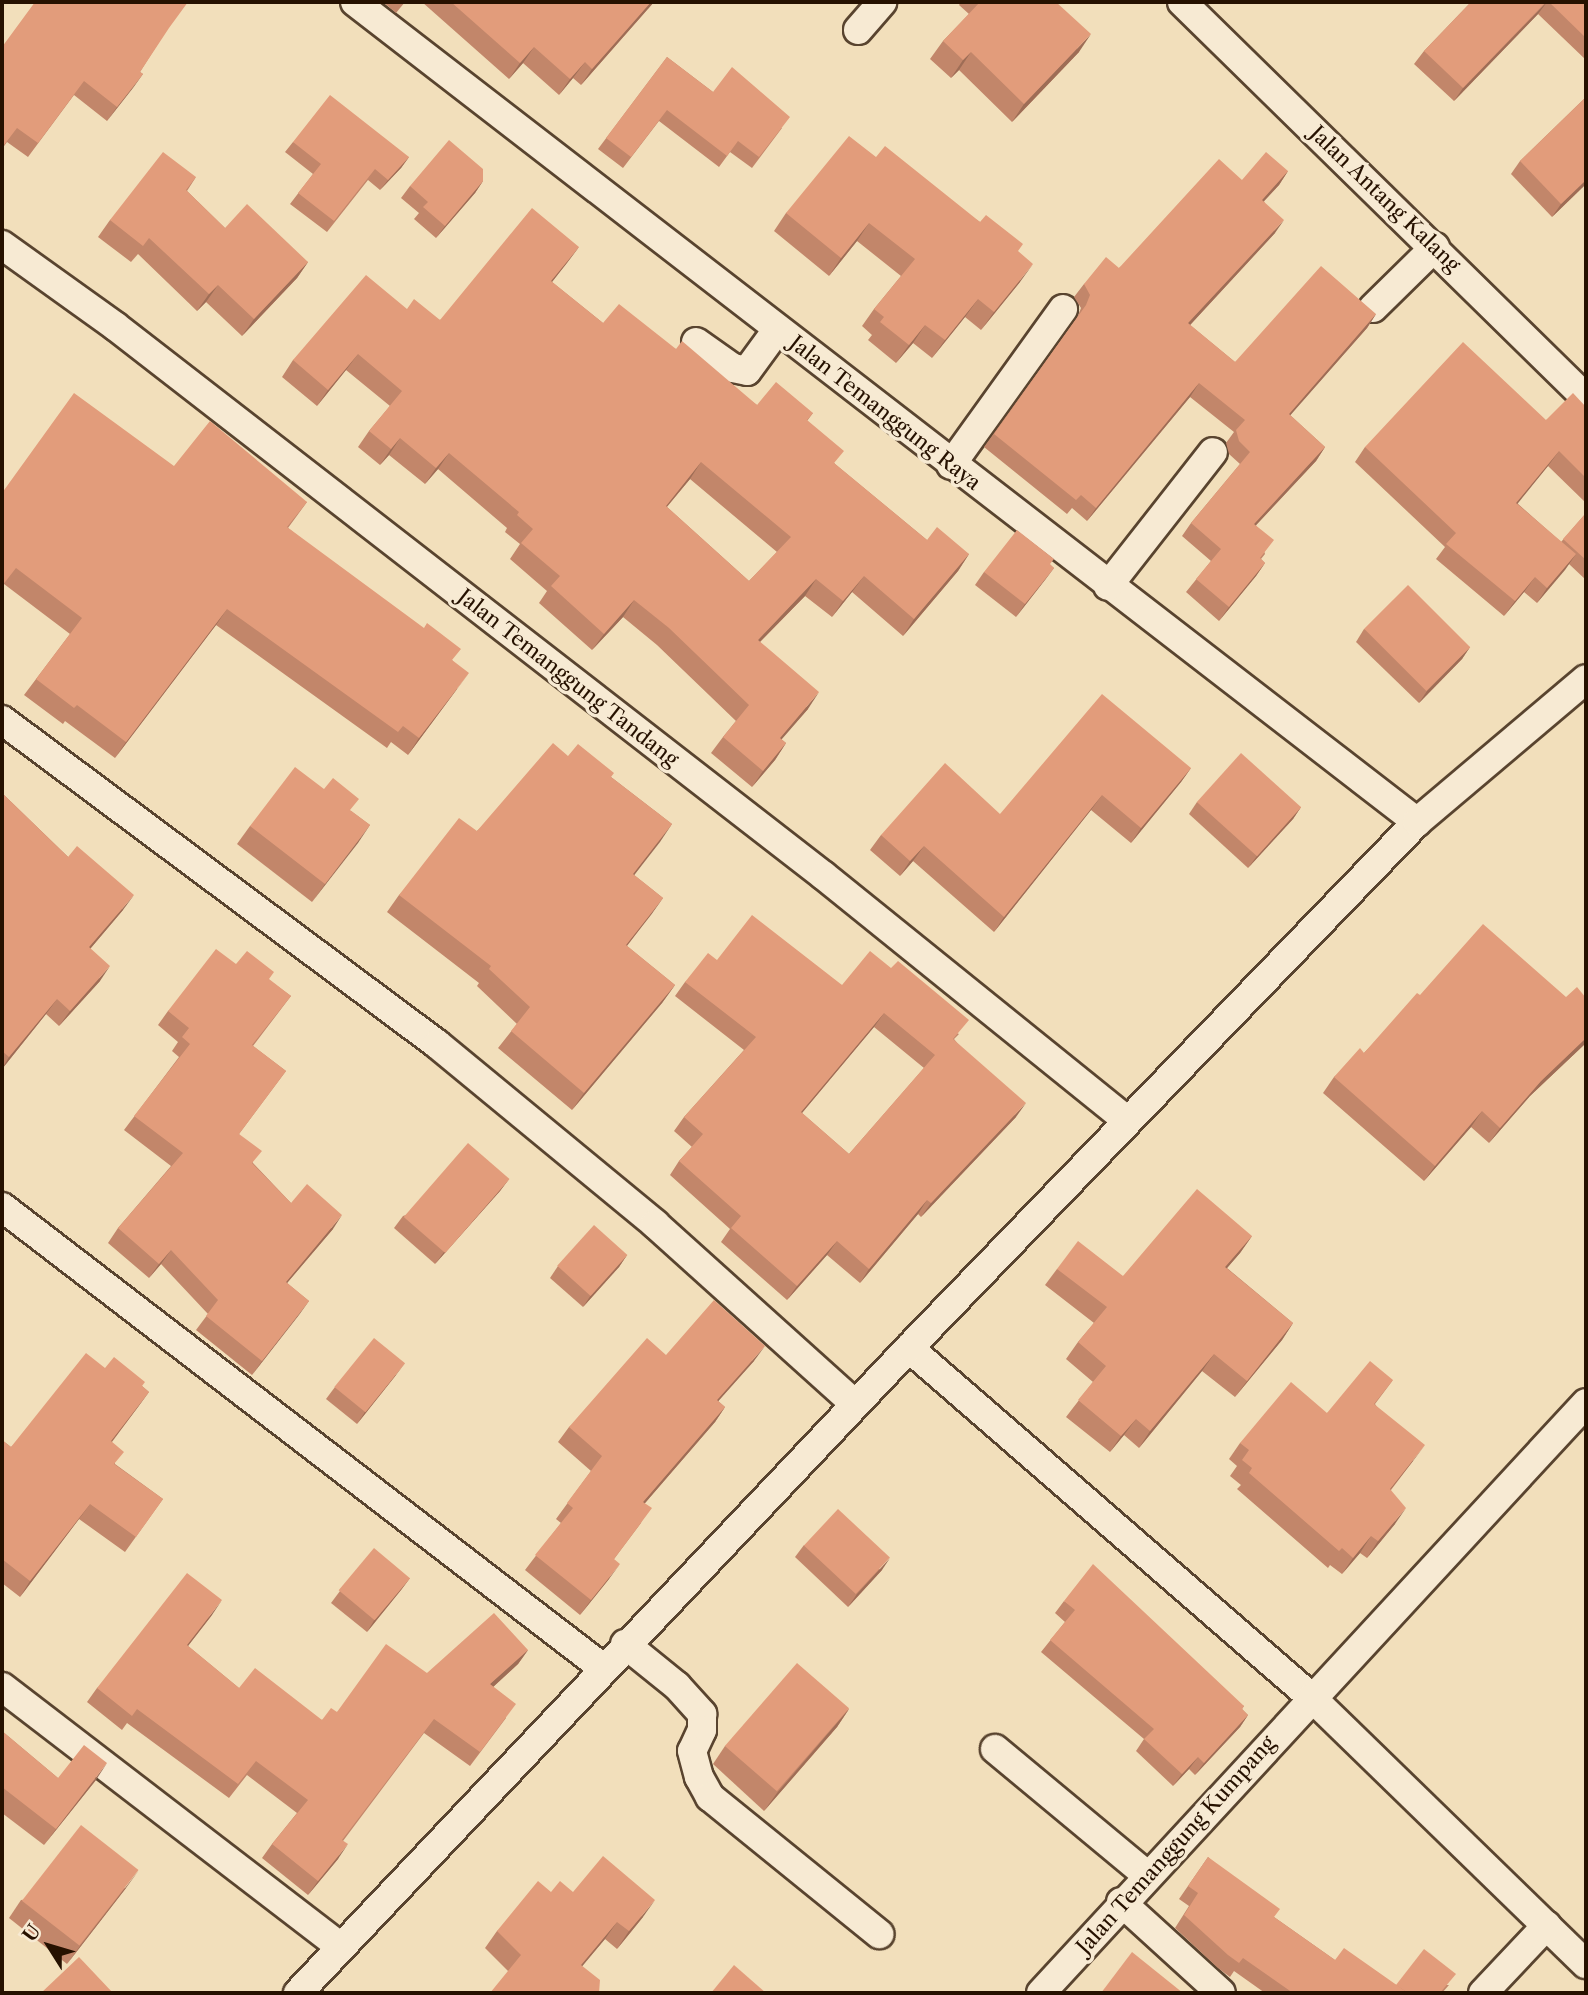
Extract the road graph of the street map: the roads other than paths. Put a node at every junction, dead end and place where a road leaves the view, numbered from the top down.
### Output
1 (355, 2) edge
2 (882, 2) edge
3 (1182, 2) edge
4 (858, 30) dead end
5 (2, 245) edge
6 (1435, 247) junction
7 (1373, 308) edge
8 (1063, 309) dead end
9 (778, 330) junction
10 (696, 342) dead end
11 (1586, 398) edge
12 (1213, 452) dead end
13 (951, 465) junction
14 (1108, 586) junction
15 (1586, 679) edge
16 (2, 720) edge
17 (1417, 822) junction
18 (1128, 1121) junction
19 (2, 1207) edge
20 (909, 1348) junction
21 (855, 1404) junction
22 (1586, 1404) edge
23 (625, 1644) junction
24 (603, 1668) junction
25 (2, 1686) edge
26 (1311, 1697) junction
27 (995, 1749) dead end
28 (1147, 1875) junction
29 (1121, 1902) junction
30 (1547, 1925) junction
31 (879, 1934) dead end
32 (340, 1946) junction
33 (1586, 1964) edge
34 (298, 1993) edge
35 (1041, 1993) edge
36 (1221, 1993) edge
37 (1483, 1993) edge

1 - 9 street, Jalan Temanggung Raya
2 - 4 street
3 - 6 street, Jalan Antang Kalang
5 - 18 street, Jalan Temanggung Tandang
6 - 7 street
6 - 11 street, Jalan Antang Kalang
8 - 13 street
9 - 10 street
9 - 13 street, Jalan Temanggung Raya
12 - 14 street
13 - 14 street, Jalan Temanggung Raya
14 - 17 street, Jalan Temanggung Raya
15 - 17 street
16 - 21 street
17 - 18 street
18 - 20 street
19 - 24 street
20 - 21 street
20 - 26 street
21 - 23 street
22 - 26 street, Jalan Temanggung Kumpang
23 - 24 street
23 - 31 street
24 - 32 street
25 - 32 street
26 - 28 street, Jalan Temanggung Kumpang
26 - 30 street
27 - 28 street
28 - 29 street, Jalan Temanggung Kumpang
29 - 35 street, Jalan Temanggung Kumpang
29 - 36 street
30 - 33 street
30 - 37 street
32 - 34 street

